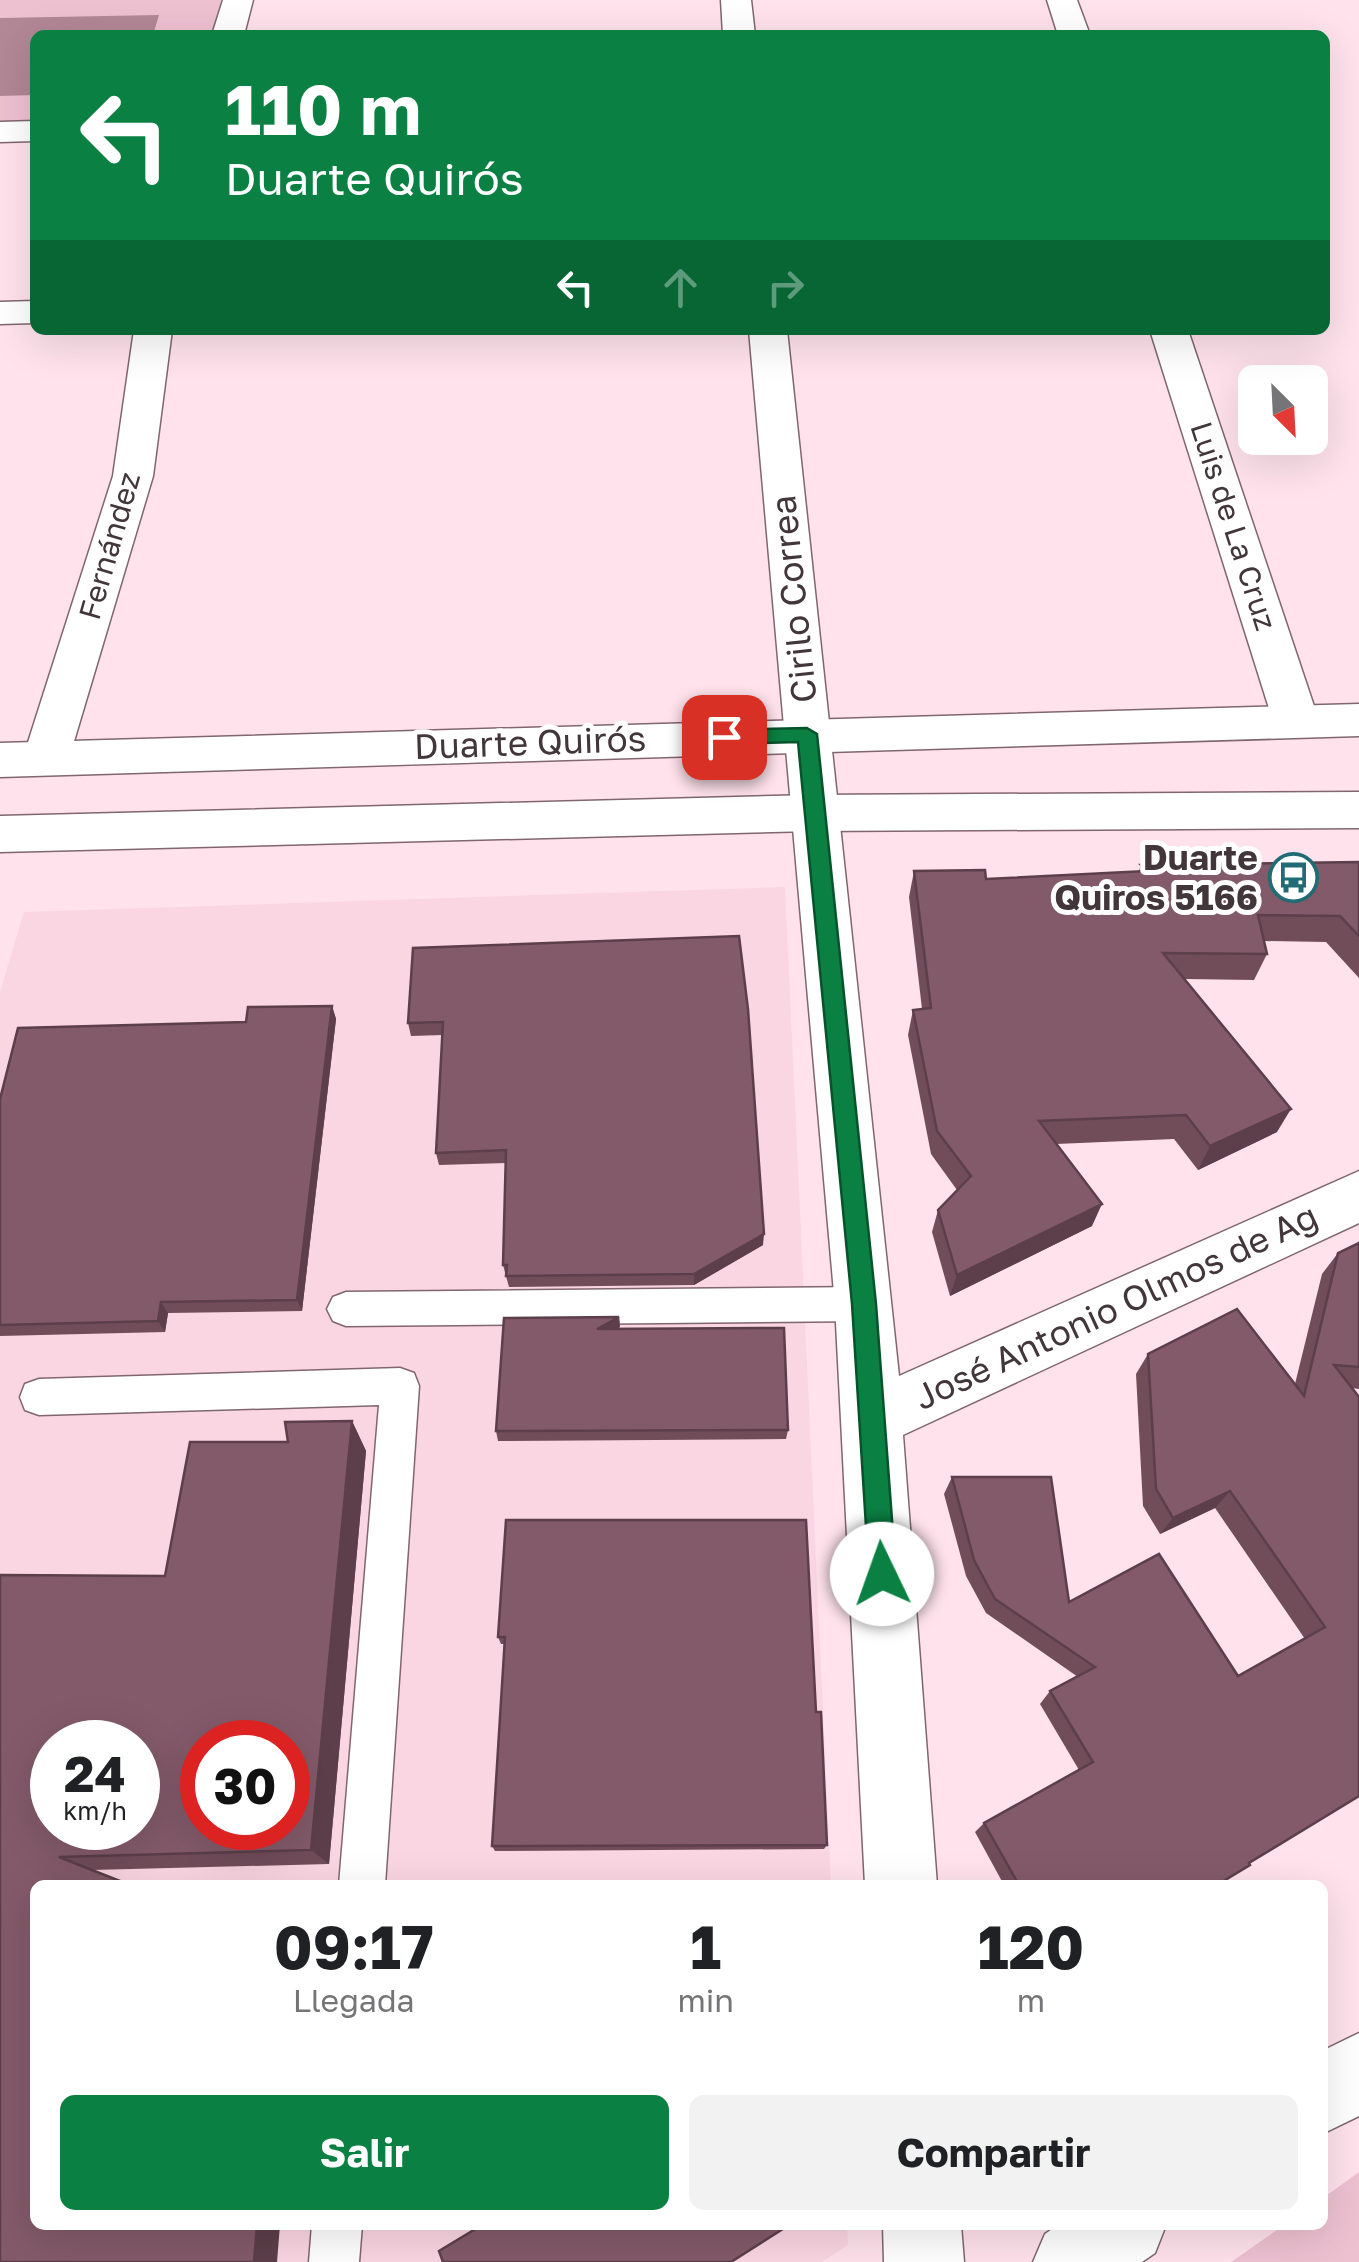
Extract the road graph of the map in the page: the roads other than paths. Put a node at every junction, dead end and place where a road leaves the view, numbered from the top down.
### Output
1 (238, 0) edge
2 (736, 0) edge
3 (1062, 0) edge
4 (229, 30) edge
5 (739, 30) edge
6 (1072, 30) edge
7 (30, 131) edge
8 (0, 132) edge
9 (0, 312) edge
10 (30, 312) edge
11 (152, 335) edge
12 (768, 335) edge
13 (1171, 335) edge
14 (1359, 720) edge
15 (1296, 722) junction
16 (807, 734) junction
17 (46, 758) junction
18 (0, 760) edge
19 (1359, 810) edge
20 (813, 814) junction
21 (0, 834) edge
22 (1359, 1196) edge
23 (864, 1304) junction
24 (346, 1309) dead end
25 (39, 1397) dead end
26 (873, 1418) junction
27 (362, 1880) edge
28 (901, 1880) edge
29 (1359, 2072) edge
30 (1328, 2092) edge
31 (922, 2230) edge
32 (1121, 2230) edge
33 (924, 2262) edge
34 (1073, 2262) edge

1 - 4 street
2 - 5 street
3 - 6 street
7 - 8 street
9 - 10 street
11 - 17 street, Fernández
12 - 16 street, Cirilo Correa
13 - 15 street, Luis de La Cruz
14 - 15 street, Duarte Quirós
15 - 16 street, Duarte Quirós
16 - 17 street, Duarte Quirós
16 - 20 street, Cirilo Correa
17 - 18 street, Duarte Quirós
19 - 20 street
20 - 21 street
20 - 23 street, Cirilo Correa
22 - 26 street, José Antonio Olmos de Ag
23 - 24 lane
23 - 26 street, Cirilo Correa
25 - 27 lane
26 - 28 street, Cirilo Correa
29 - 30 street
31 - 33 street
32 - 34 street

